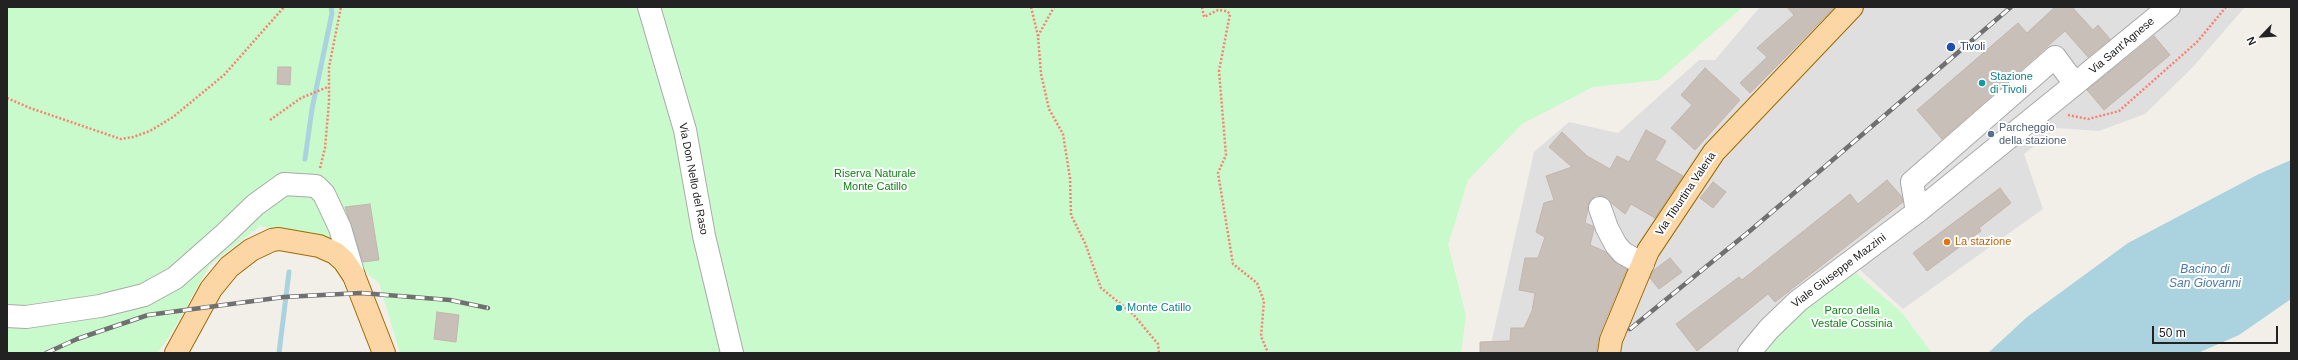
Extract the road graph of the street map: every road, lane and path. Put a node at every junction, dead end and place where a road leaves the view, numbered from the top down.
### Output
1 (284, 7) edge
2 (341, 7) edge
3 (649, 7) edge
4 (1031, 7) edge
5 (1054, 7) edge
6 (1202, 7) edge
7 (2169, 7) edge
8 (2226, 7) edge
9 (1848, 10) edge
10 (1038, 36) junction
11 (2075, 84) junction
12 (328, 87) junction
13 (7, 98) edge
14 (2046, 108) junction
15 (270, 120) dead end
16 (316, 186) junction
17 (1600, 208) dead end
18 (1917, 212) junction
19 (1643, 264) junction
20 (354, 276) junction
21 (7, 316) edge
22 (176, 353) edge
23 (384, 353) edge
24 (732, 353) edge
25 (1159, 353) edge
26 (1268, 353) edge
27 (1609, 353) edge
28 (1749, 353) edge

1 - 13 path
2 - 12 path
3 - 24 street, Via Don Nello del Raso
4 - 10 path
5 - 10 path
6 - 26 path
7 - 11 street, Via Sant'Agnese
8 - 14 path
9 - 19 main road, Via Tiburtina Valeria
10 - 25 path
11 - 14 street, Viale Giuseppe Mazzini
11 - 18 street
12 - 15 path
12 - 16 path
14 - 18 street, Viale Giuseppe Mazzini
16 - 20 street
16 - 21 street
17 - 19 street
18 - 28 street, Viale Giuseppe Mazzini
19 - 27 main road, Via Tiburtina Valeria
20 - 22 main road
20 - 23 main road

